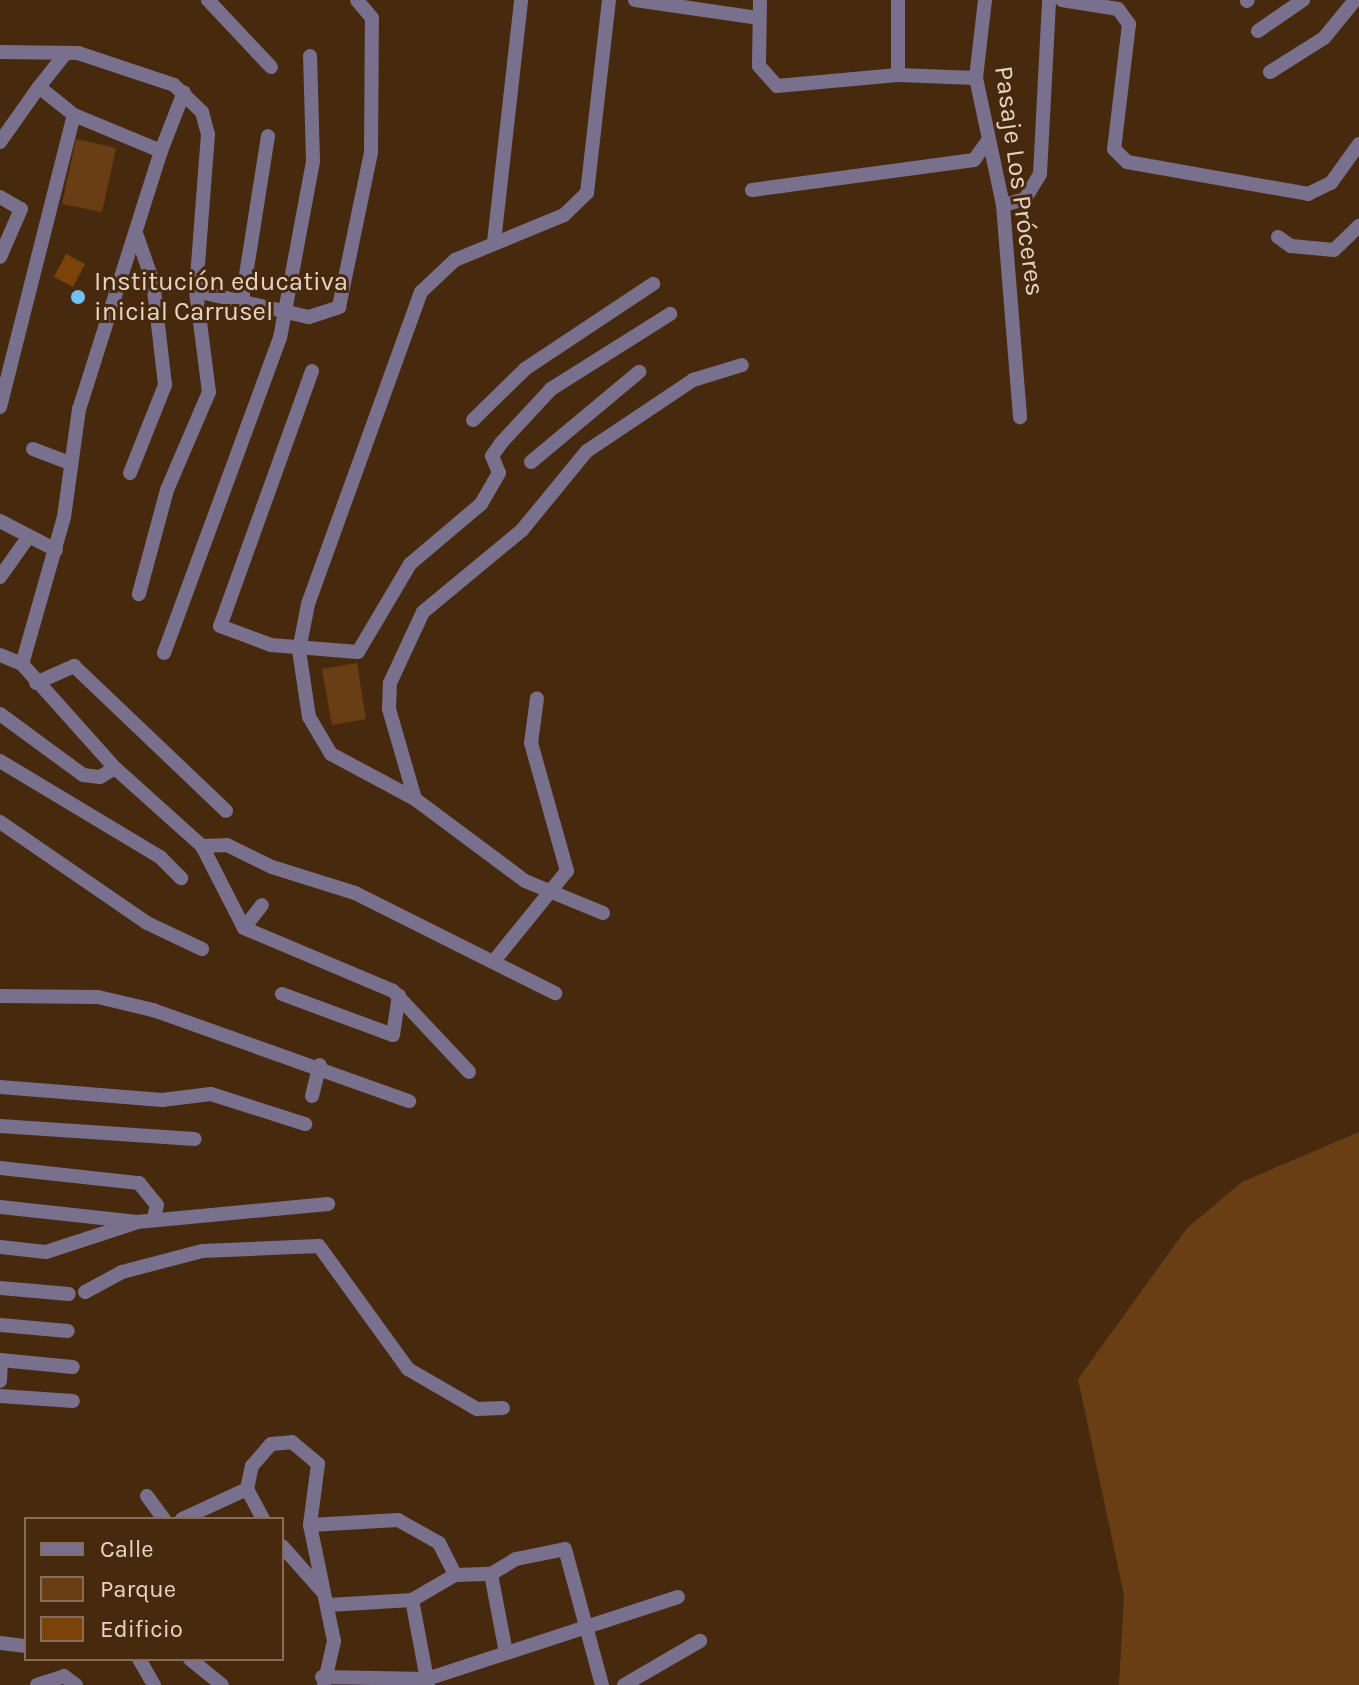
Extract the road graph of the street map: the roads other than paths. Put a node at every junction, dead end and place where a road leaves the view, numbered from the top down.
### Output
1 (208, 0) edge
2 (521, 0) edge
3 (609, 0) edge
4 (635, 0) edge
5 (760, 0) edge
6 (898, 0) edge
7 (985, 0) edge
8 (1049, 0) edge
9 (1062, 0) edge
10 (1303, 0) edge
11 (1355, 0) edge
12 (363, 5) edge
13 (758, 18) junction
14 (1258, 31) dead end
15 (0, 52) edge
16 (65, 54) junction
17 (310, 56) dead end
18 (271, 67) dead end
19 (1270, 72) dead end
20 (898, 75) junction
21 (976, 78) junction
22 (39, 87) junction
23 (184, 92) junction
24 (74, 115) junction
25 (268, 136) dead end
26 (988, 141) junction
27 (0, 142) edge
28 (1359, 144) edge
29 (161, 151) junction
30 (752, 190) dead end
31 (0, 197) edge
32 (1003, 205) junction
33 (1359, 226) edge
34 (137, 235) junction
35 (1278, 237) dead end
36 (494, 242) junction
37 (0, 257) edge
38 (653, 284) dead end
39 (196, 291) junction
40 (242, 300) junction
41 (284, 309) junction
42 (670, 314) dead end
43 (742, 365) dead end
44 (312, 371) dead end
45 (639, 372) dead end
46 (0, 407) edge
47 (1020, 417) dead end
48 (473, 420) dead end
49 (33, 449) dead end
50 (531, 462) dead end
51 (70, 463) junction
52 (130, 473) dead end
53 (0, 521) edge
54 (29, 536) junction
55 (56, 550) junction
56 (0, 577) edge
57 (139, 594) dead end
58 (299, 650) junction
59 (164, 653) dead end
60 (0, 655) edge
61 (22, 664) junction
62 (36, 683) junction
63 (537, 698) dead end
64 (0, 714) edge
65 (0, 761) edge
66 (115, 768) junction
67 (415, 799) junction
68 (226, 811) dead end
69 (0, 822) edge
70 (202, 846) junction
71 (181, 878) dead end
72 (554, 889) junction
73 (262, 905) dead end
74 (603, 913) dead end
75 (244, 928) junction
76 (202, 949) dead end
77 (494, 961) junction
78 (555, 993) dead end
79 (282, 994) dead end
80 (399, 995) junction
81 (0, 996) edge
82 (320, 1065) junction
83 (469, 1072) dead end
84 (0, 1087) edge
85 (312, 1096) dead end
86 (409, 1101) dead end
87 (305, 1124) dead end
88 (0, 1126) edge
89 (195, 1139) dead end
90 (0, 1168) edge
91 (328, 1204) dead end
92 (0, 1207) edge
93 (154, 1218) junction
94 (137, 1222) junction
95 (0, 1247) edge
96 (0, 1288) edge
97 (85, 1292) dead end
98 (69, 1294) dead end
99 (0, 1325) edge
100 (68, 1331) dead end
101 (0, 1360) edge
102 (73, 1367) dead end
103 (0, 1381) edge
104 (0, 1396) edge
105 (73, 1401) dead end
106 (503, 1408) dead end
107 (247, 1489) junction
108 (147, 1496) dead end
109 (163, 1517) edge
110 (186, 1517) edge
111 (262, 1517) edge
112 (310, 1525) junction
113 (284, 1548) edge
114 (491, 1574) junction
115 (455, 1575) junction
116 (678, 1597) dead end
117 (327, 1599) junction
118 (412, 1600) junction
119 (588, 1627) junction
120 (700, 1641) dead end
121 (0, 1643) edge
122 (24, 1646) edge
123 (506, 1653) junction
124 (140, 1661) edge
125 (192, 1661) edge
126 (323, 1681) edge
127 (428, 1682) edge
128 (37, 1685) edge
129 (76, 1685) edge
130 (154, 1685) edge
131 (222, 1685) edge
132 (602, 1685) edge
133 (624, 1685) edge

1 - 18 street
2 - 36 street
3 - 36 street
4 - 13 street
5 - 13 street
6 - 20 street
7 - 21 street, Pasaje Los Próceres
8 - 32 street
9 - 28 street
10 - 14 street
11 - 19 street
12 - 41 street
13 - 20 street
15 - 16 street
16 - 22 street
16 - 23 street
17 - 41 street
20 - 21 street
21 - 26 street, Pasaje Los Próceres
22 - 24 street
22 - 27 street
23 - 29 street
23 - 39 street
24 - 29 street
24 - 46 street
25 - 40 street
26 - 30 street
26 - 32 street, Pasaje Los Próceres
29 - 34 street
31 - 37 street
32 - 47 street, Pasaje Los Próceres
33 - 35 street
34 - 51 street
34 - 52 street
36 - 58 street
38 - 48 street
39 - 40 street
39 - 57 street
40 - 41 street
41 - 59 street
42 - 58 street
43 - 67 street
44 - 58 street
45 - 50 street
49 - 51 street
51 - 55 street
53 - 54 street
54 - 55 street
54 - 56 street
55 - 61 street
58 - 67 street
60 - 61 street
61 - 62 street
62 - 66 street
62 - 68 street
63 - 72 street
64 - 66 street
65 - 71 street
66 - 70 street
67 - 72 street
69 - 76 street
70 - 75 street
70 - 77 street
72 - 74 street
72 - 77 street
73 - 75 street
75 - 80 street
77 - 78 street
79 - 80 street
80 - 83 street
81 - 82 street
82 - 85 street
82 - 86 street
84 - 87 street
88 - 89 street
90 - 93 street
91 - 93 street
92 - 94 street
93 - 94 street
94 - 95 street
96 - 98 street
97 - 106 street
99 - 100 street
101 - 102 street
101 - 103 street
104 - 105 street
107 - 110 street
107 - 111 street
107 - 112 street
108 - 109 street
112 - 115 street
112 - 117 street
113 - 117 street
114 - 115 street
114 - 119 street
114 - 123 street
115 - 118 street
116 - 119 street
117 - 118 street
117 - 126 street
118 - 127 street
119 - 123 street
119 - 132 street
120 - 133 street
121 - 122 street
123 - 127 street
124 - 130 street
125 - 131 street
126 - 127 street
128 - 129 street

